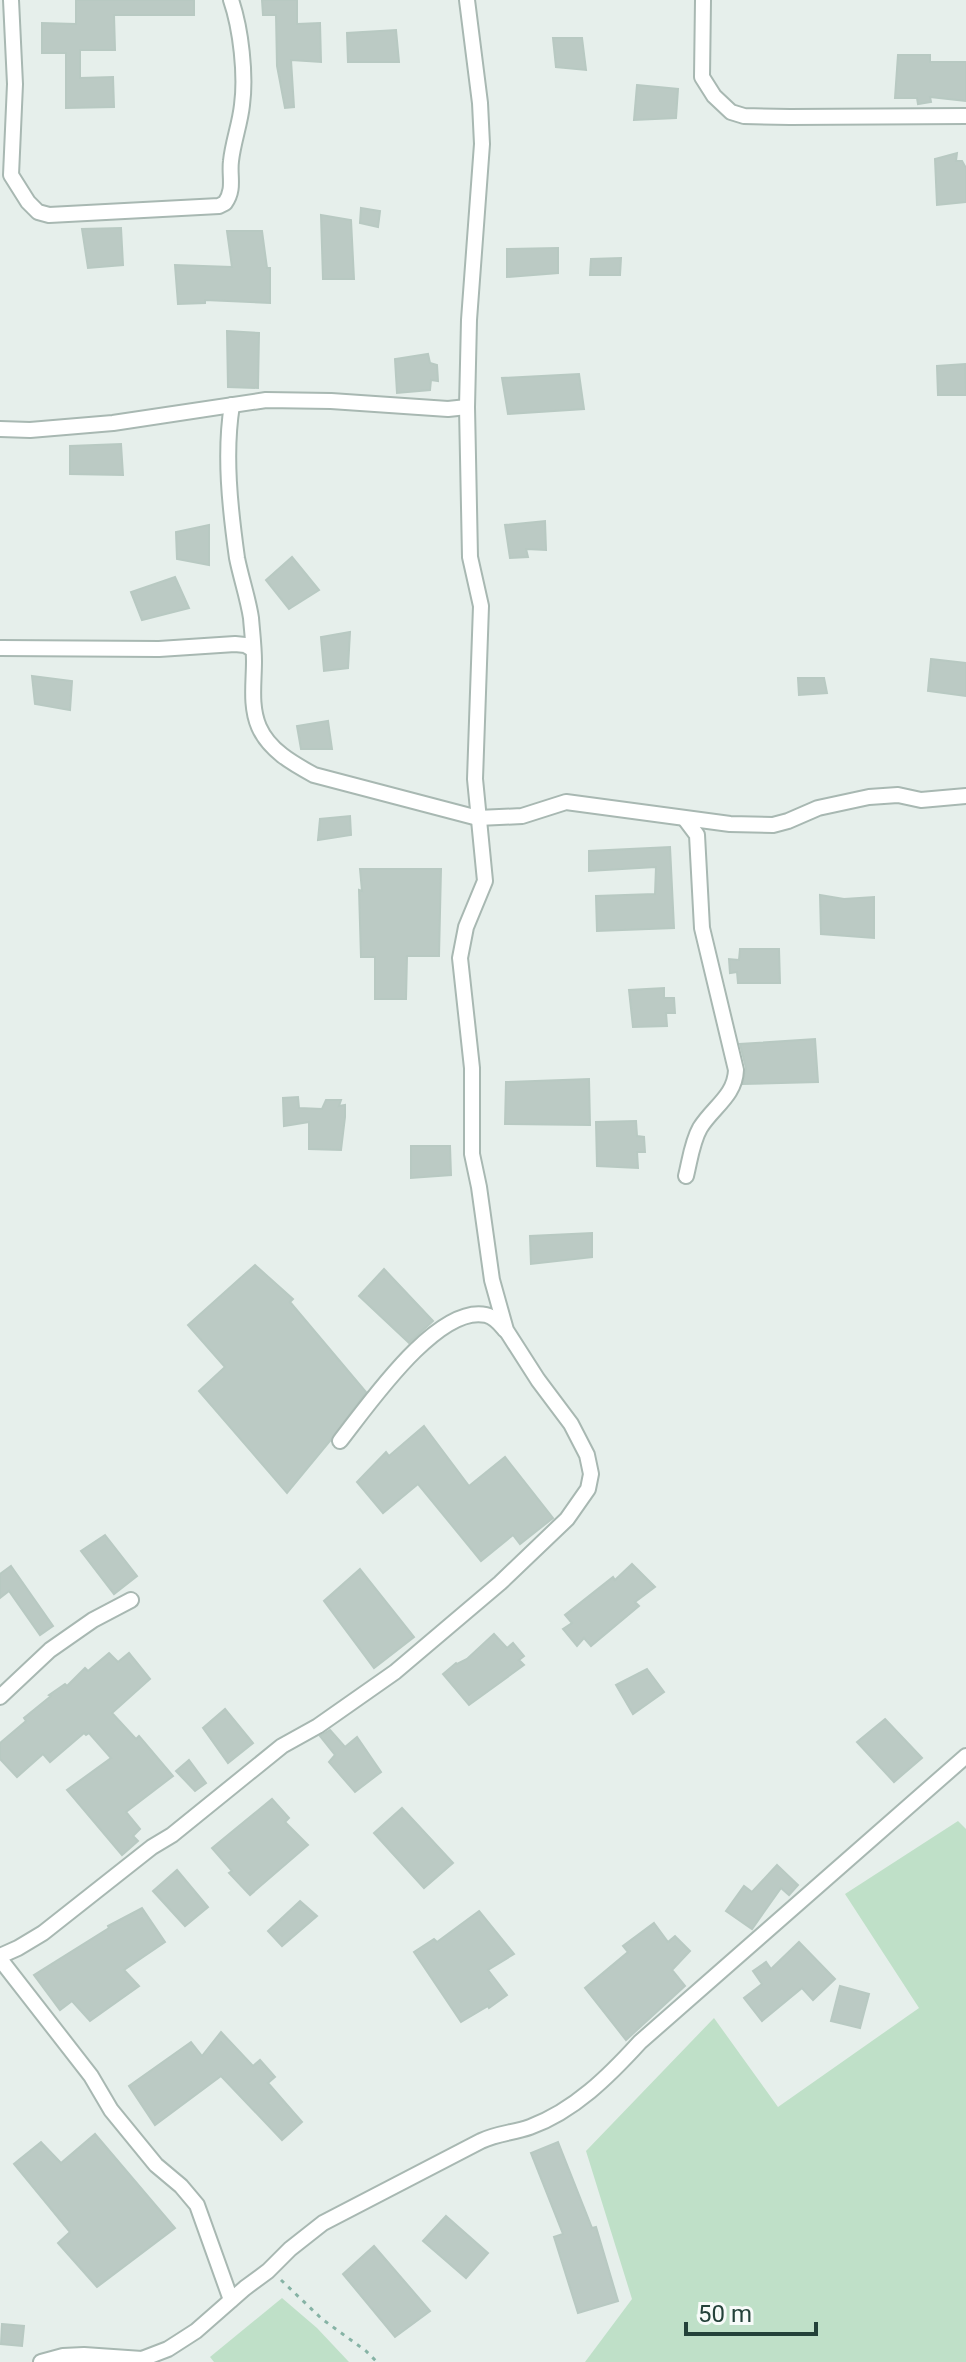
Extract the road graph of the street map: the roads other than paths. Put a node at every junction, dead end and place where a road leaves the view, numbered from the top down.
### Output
1 (11, 0) edge
2 (231, 0) edge
3 (467, 0) edge
4 (703, 0) edge
5 (966, 116) edge
6 (5, 176) edge
7 (232, 405) junction
8 (467, 407) junction
9 (0, 429) edge
10 (0, 648) edge
11 (252, 649) junction
12 (966, 796) edge
13 (478, 818) junction
14 (685, 819) junction
15 (686, 1176) dead end
16 (506, 1330) junction
17 (340, 1441) dead end
18 (131, 1600) dead end
19 (0, 1697) edge
20 (966, 1756) edge
21 (966, 1777) edge
22 (937, 1783) junction
23 (0, 1957) edge
24 (231, 2300) junction
25 (41, 2362) edge

1 - 6 street
2 - 6 street
3 - 8 street
4 - 5 street
7 - 8 street
7 - 9 street
7 - 11 street
8 - 13 street
10 - 11 street
11 - 13 street
12 - 14 street
13 - 14 street
13 - 16 street
14 - 15 street
16 - 17 street
16 - 23 street
18 - 19 street
20 - 22 street
21 - 22 street
22 - 24 street
23 - 24 street
24 - 25 street

